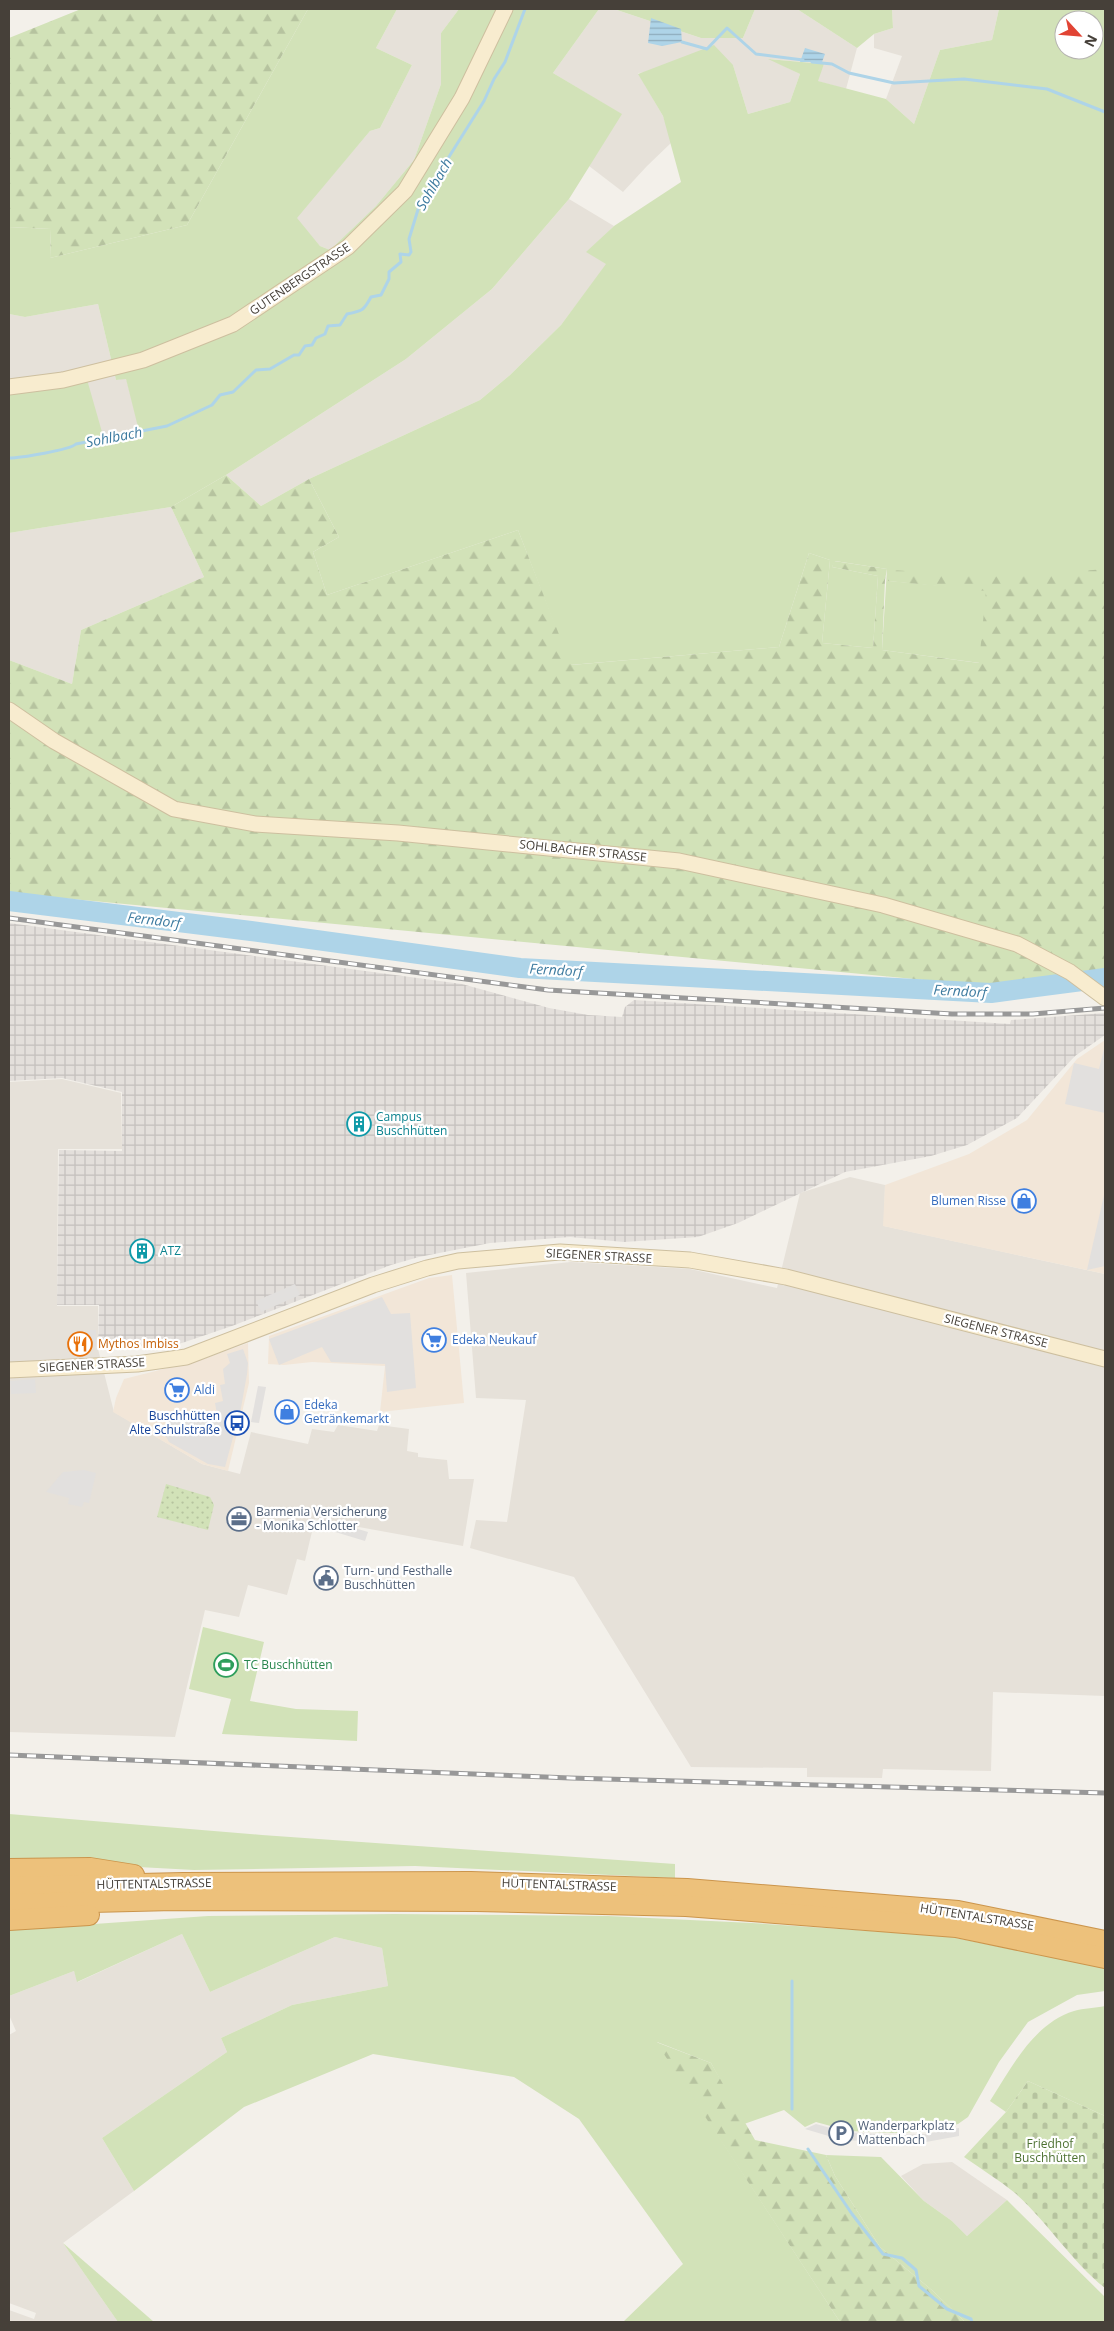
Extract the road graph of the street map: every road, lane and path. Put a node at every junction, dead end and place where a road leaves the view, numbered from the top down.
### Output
1 (505, 9) edge
2 (9, 387) edge
3 (9, 710) edge
4 (1105, 998) edge
5 (1105, 1359) edge
6 (9, 1370) edge
7 (9, 1869) edge
8 (183, 1883) junction
9 (9, 1887) edge
10 (687, 1897) junction
11 (174, 1900) junction
12 (9, 1904) edge
13 (957, 1919) junction
14 (9, 1920) edge
15 (1105, 1941) edge
16 (1105, 1958) edge

1 - 2 street, GUTENBERGSTRASSE
3 - 4 street, SOHLBACHER STRASSE
5 - 6 street, SIEGENER STRASSE
7 - 8 highway
8 - 9 highway, HÜTTENTALSTRASSE
8 - 10 highway, HÜTTENTALSTRASSE
10 - 11 highway, HÜTTENTALSTRASSE
10 - 13 highway, HÜTTENTALSTRASSE
11 - 12 highway, HÜTTENTALSTRASSE
11 - 14 highway
13 - 15 highway, HÜTTENTALSTRASSE
13 - 16 highway, HÜTTENTALSTRASSE

